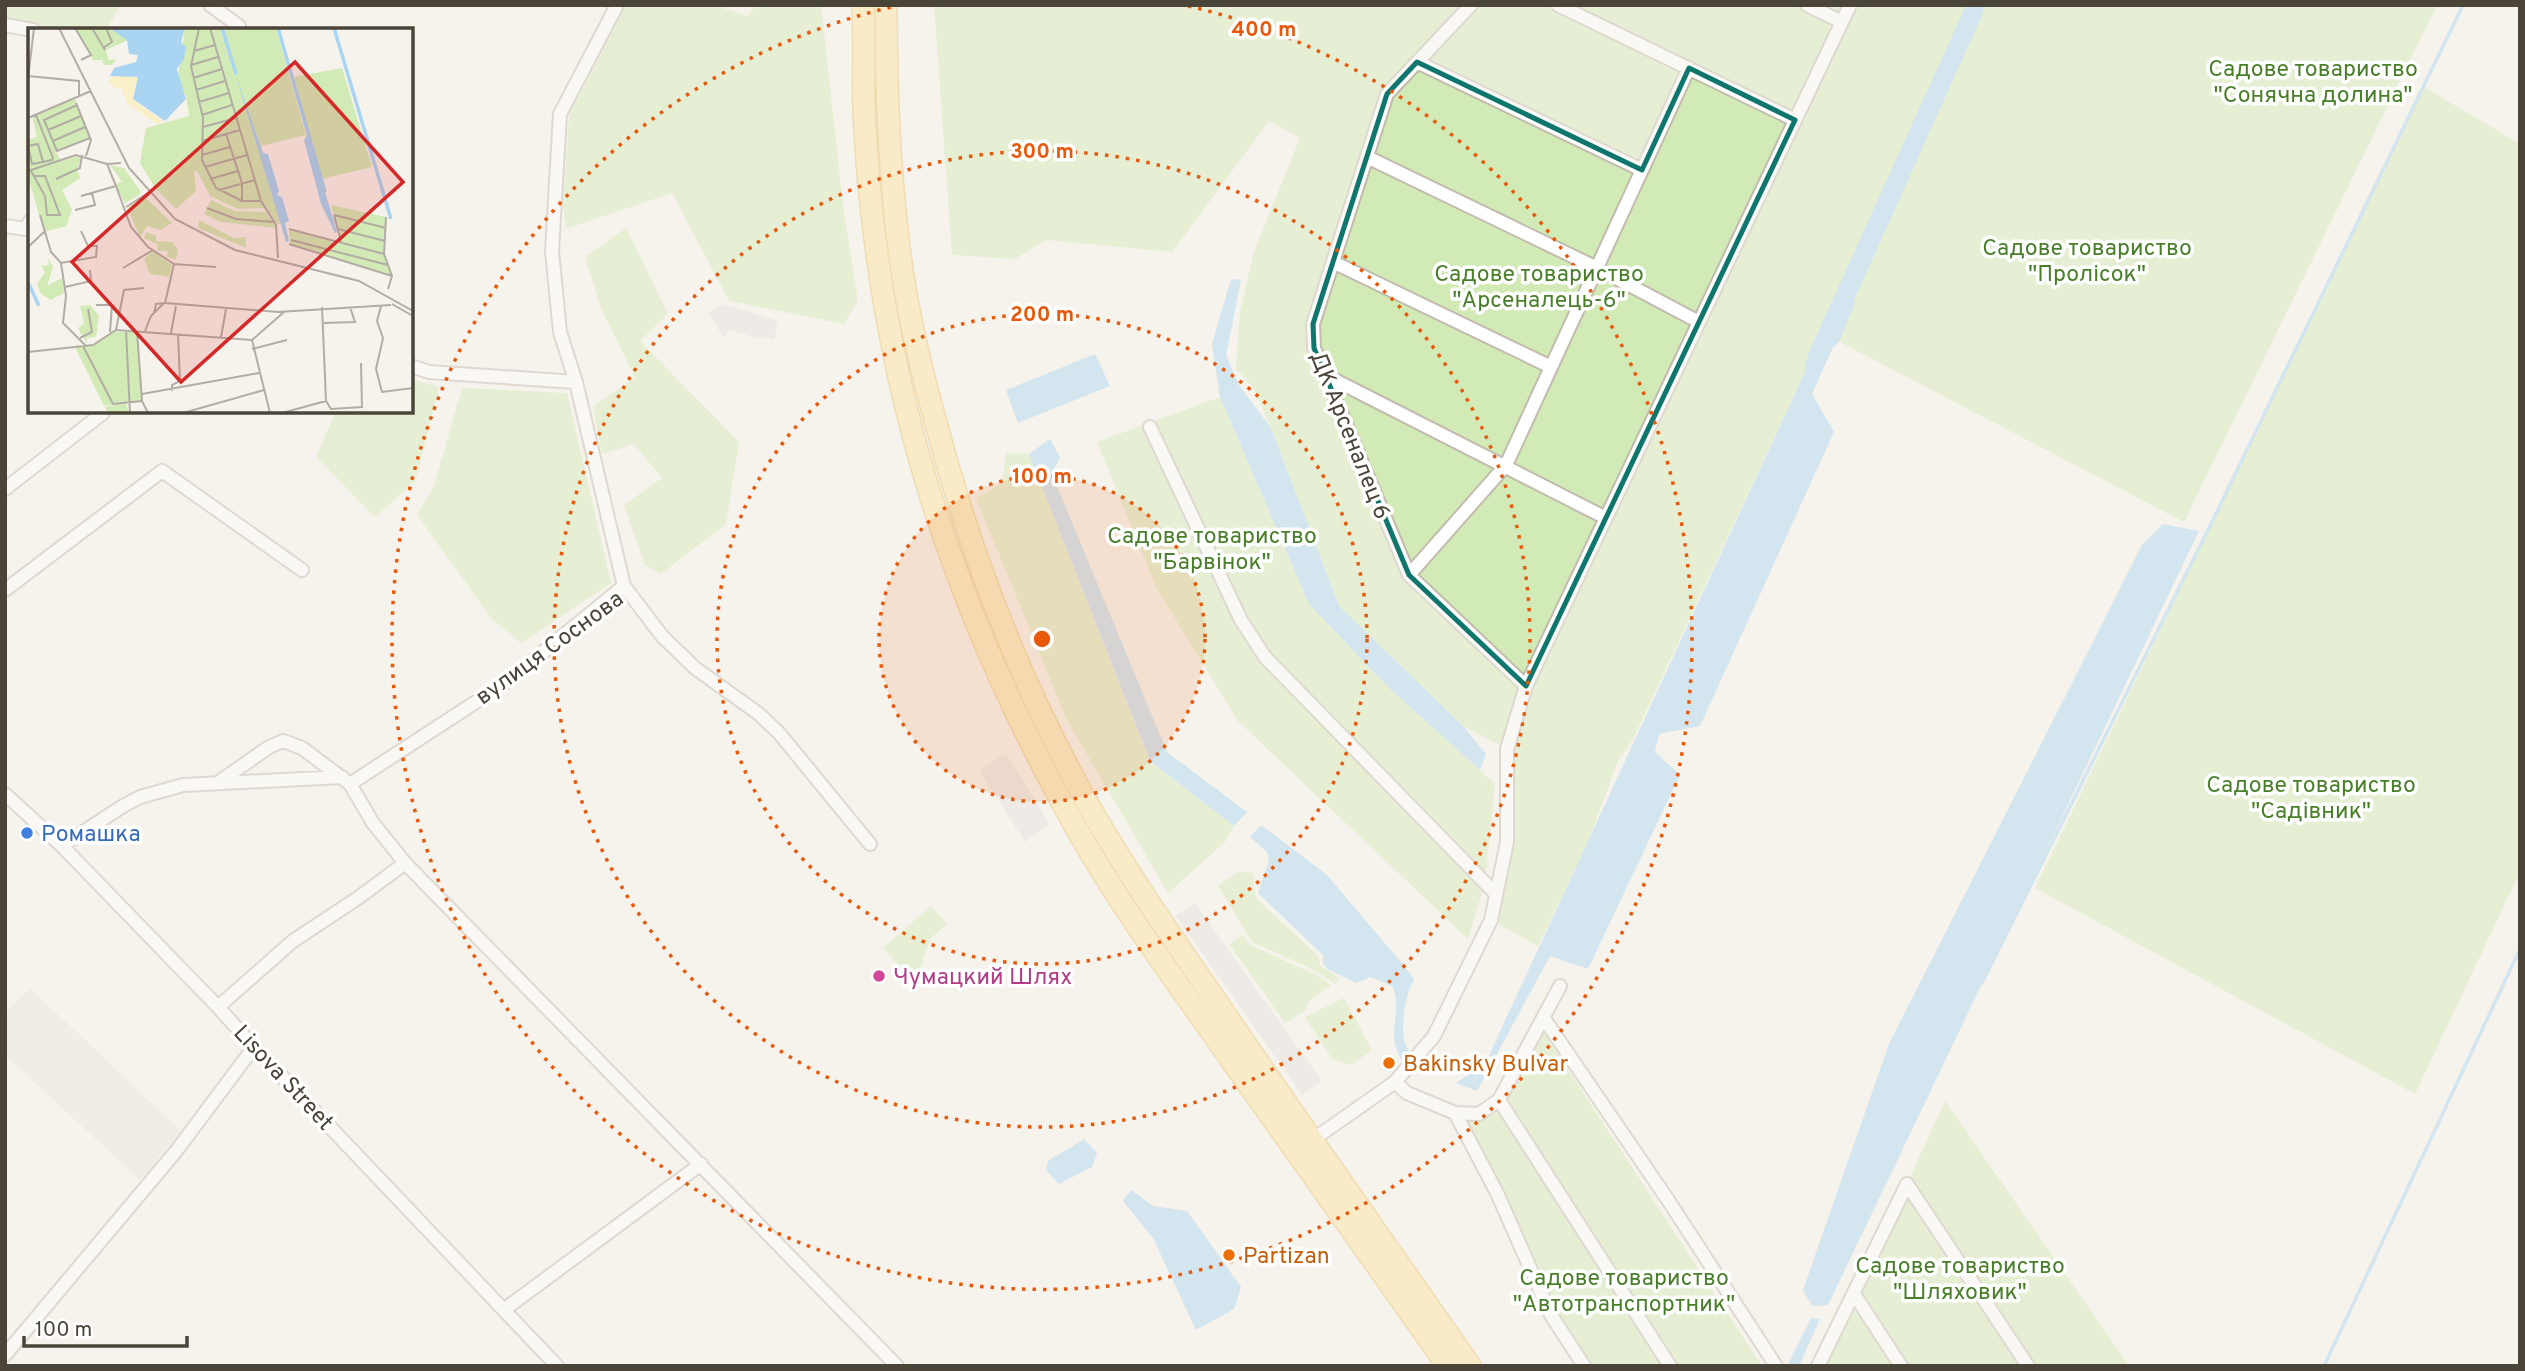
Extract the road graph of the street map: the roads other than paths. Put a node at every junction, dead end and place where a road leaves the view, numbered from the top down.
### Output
1 (210, 5) edge
2 (617, 5) edge
3 (863, 5) edge
4 (886, 5) edge
5 (1471, 5) edge
6 (1558, 5) edge
7 (1807, 5) edge
8 (1850, 5) edge
9 (1842, 22) junction
10 (5, 25) edge
11 (240, 28) edge
12 (28, 29) edge
13 (1417, 62) junction
14 (1689, 68) junction
15 (1795, 121) junction
16 (1367, 157) junction
17 (1642, 170) junction
18 (28, 225) edge
19 (5, 226) edge
20 (1333, 262) junction
21 (1597, 268) junction
22 (1699, 322) junction
23 (413, 367) edge
24 (1551, 368) junction
25 (1325, 375) junction
26 (576, 382) junction
27 (103, 413) edge
28 (1150, 427) dead end
29 (1506, 465) junction
30 (5, 489) edge
31 (1606, 518) junction
32 (302, 570) dead end
33 (1409, 576) junction
34 (624, 586) junction
35 (5, 590) edge
36 (1526, 687) junction
37 (346, 781) junction
38 (219, 782) junction
39 (8, 802) edge
40 (870, 845) dead end
41 (62, 846) junction
42 (405, 863) junction
43 (1496, 894) junction
44 (1560, 986) dead end
45 (218, 1007) junction
46 (1543, 1017) junction
47 (254, 1047) junction
48 (1395, 1082) junction
49 (1499, 1100) junction
50 (1455, 1113) junction
51 (1311, 1141) junction
52 (701, 1164) junction
53 (1854, 1294) junction
54 (505, 1309) junction
55 (5, 1355) edge
56 (557, 1366) edge
57 (897, 1366) edge
58 (1448, 1366) edge
59 (1470, 1366) edge
60 (1584, 1366) edge
61 (1670, 1366) edge
62 (1776, 1366) edge
63 (1818, 1366) edge
64 (1901, 1366) edge
65 (2028, 1366) edge

1 - 11 street
2 - 26 street
3 - 58 main road
4 - 51 main road
5 - 13 street, ДК Арсеналец 6
6 - 14 street
7 - 9 street
8 - 9 street
9 - 15 street
10 - 12 street
13 - 16 street, ДК Арсеналец 6
13 - 17 street
14 - 15 street
14 - 17 street
15 - 22 street
16 - 20 street, ДК Арсеналец 6
16 - 21 street
17 - 21 street
18 - 19 street
20 - 24 street
20 - 25 street, ДК Арсеналец 6
21 - 22 street
21 - 24 street
22 - 31 street
23 - 26 street
24 - 29 street
25 - 29 street
25 - 33 street, ДК Арсеналец 6
26 - 34 street
27 - 30 street
28 - 43 street
29 - 31 street
29 - 33 street
31 - 36 street
32 - 35 street
33 - 36 street, ДК Арсеналец 6
34 - 37 street, вулиця Соснова
34 - 40 street, вулиця Соснова
36 - 43 street
37 - 38 street
37 - 38 street
37 - 42 street
38 - 41 street
39 - 41 street, Lisova Street
41 - 45 street, Lisova Street
42 - 45 street
42 - 52 street
43 - 48 street
44 - 46 street
45 - 47 street, Lisova Street
46 - 49 street
46 - 62 street
47 - 54 street, Lisova Street
47 - 55 street
48 - 50 street
48 - 51 street
49 - 50 street
49 - 61 street
50 - 60 street
51 - 59 main road
52 - 54 street
52 - 57 street
53 - 63 street
53 - 64 street
53 - 65 street
54 - 56 street, Lisova Street

